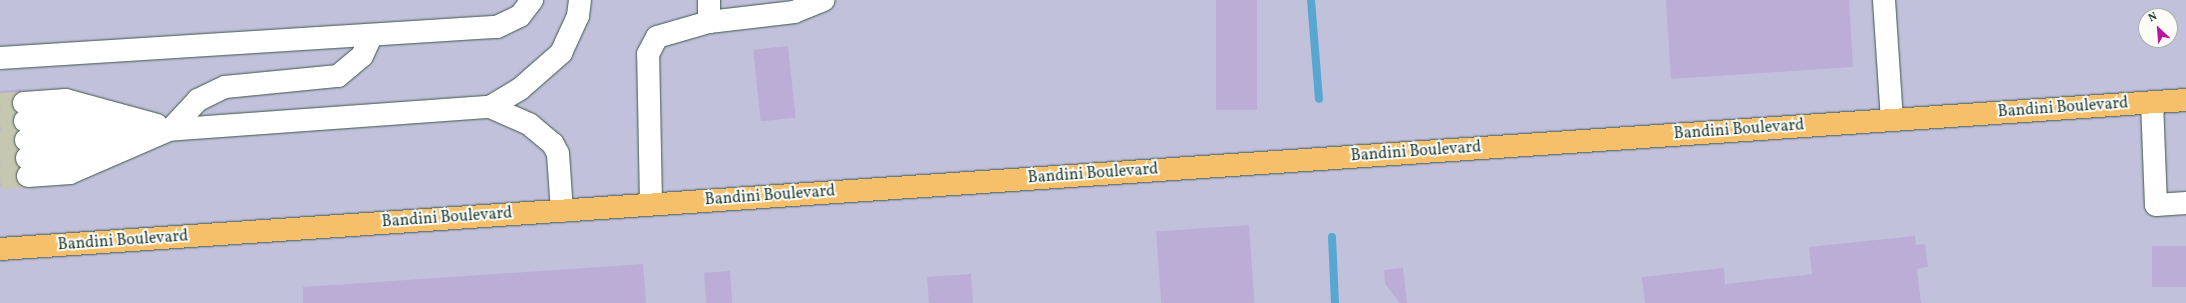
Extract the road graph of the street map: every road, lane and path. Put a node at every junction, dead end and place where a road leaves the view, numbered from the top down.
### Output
1 (532, 0) edge
2 (580, 0) edge
3 (710, 0) edge
4 (824, 0) edge
5 (1884, 0) edge
6 (709, 22) junction
7 (372, 35) junction
8 (0, 58) edge
9 (2186, 100) edge
10 (2152, 102) junction
11 (490, 107) junction
12 (1892, 119) junction
13 (171, 129) junction
14 (26, 140) junction
15 (2186, 203) edge
16 (651, 204) junction
17 (562, 211) junction
18 (0, 249) edge

1 - 7 street
2 - 11 street
3 - 6 street
4 - 6 street
5 - 12 street
6 - 16 street
7 - 8 street
7 - 13 street
9 - 10 main road, Bandini Boulevard
10 - 12 main road, Bandini Boulevard
10 - 15 street
11 - 13 street
11 - 17 street
12 - 16 main road, Bandini Boulevard
13 - 14 street
13 - 14 street
13 - 14 street
16 - 17 main road, Bandini Boulevard
17 - 18 main road, Bandini Boulevard

